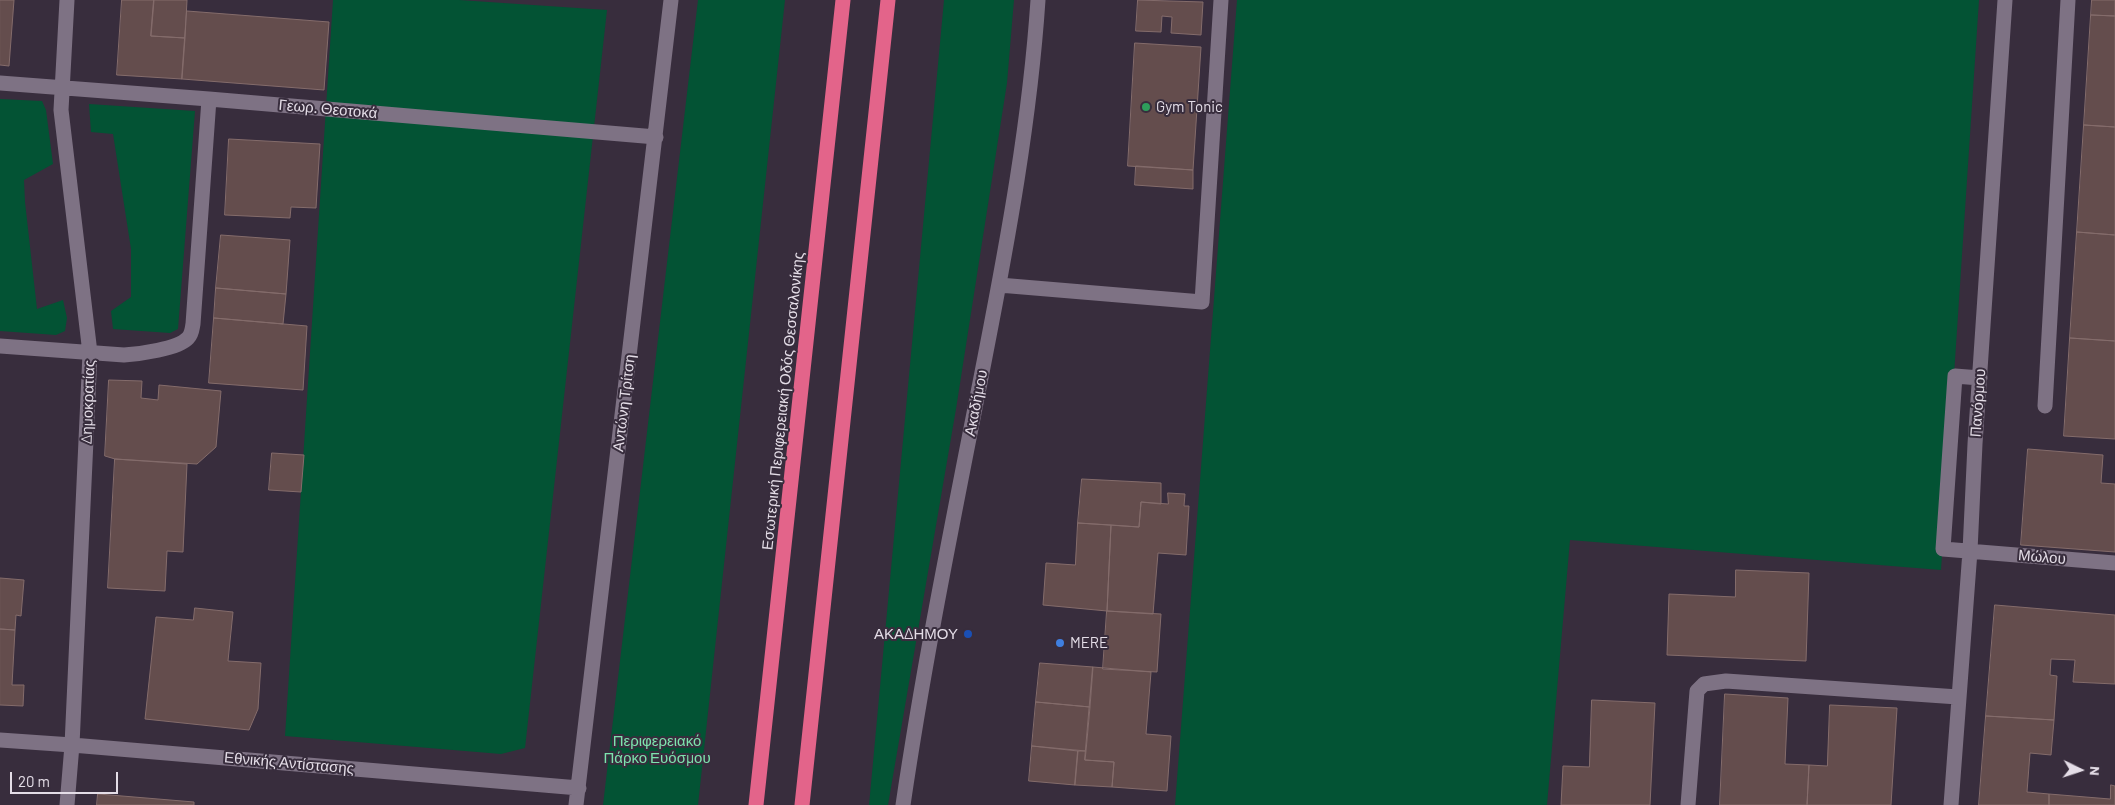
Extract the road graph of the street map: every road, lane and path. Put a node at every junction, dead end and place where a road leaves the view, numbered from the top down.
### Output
1 (67, 0) edge
2 (671, 0) edge
3 (844, 0) edge
4 (888, 0) edge
5 (1038, 0) edge
6 (1220, 0) edge
7 (2005, 0) edge
8 (2068, 0) edge
9 (0, 83) edge
10 (61, 87) junction
11 (209, 99) junction
12 (656, 137) junction
13 (999, 285) junction
14 (0, 346) edge
15 (90, 353) junction
16 (1980, 378) junction
17 (2045, 406) dead end
18 (1970, 551) junction
19 (2115, 563) edge
20 (1958, 697) junction
21 (0, 740) edge
22 (72, 744) junction
23 (578, 788) junction
24 (67, 805) edge
25 (576, 805) edge
26 (756, 805) edge
27 (802, 805) edge
28 (903, 805) edge
29 (1688, 805) edge
30 (1951, 805) edge

1 - 10 street, Δημοκρατίας
2 - 12 street, Αντώνη Τρίτση
3 - 26 highway, Εσωτερική Περιφερειακή Οδός Θεσσαλονίκης
4 - 27 highway
5 - 13 street, Ακαδήμου
6 - 13 street
7 - 16 street, Πανόρμου
8 - 17 street
9 - 10 street, Γεωρ. Θεοτοκά
10 - 11 street, Γεωρ. Θεοτοκά
10 - 15 street, Δημοκρατίας
11 - 12 street, Γεωρ. Θεοτοκά
11 - 15 street
12 - 23 street, Αντώνη Τρίτση
13 - 28 street, Ακαδήμου
14 - 15 street
15 - 22 street, Δημοκρατίας
16 - 18 street, Πανόρμου
16 - 18 street, Μώλου
18 - 19 street, Μώλου
18 - 20 street, Πανόρμου
20 - 29 street
20 - 30 street, Πανόρμου
21 - 22 street, Εθνικής Αντίστασης
22 - 23 street, Εθνικής Αντίστασης
22 - 24 street, Δημοκρατίας
23 - 25 street, Αντώνη Τρίτση

